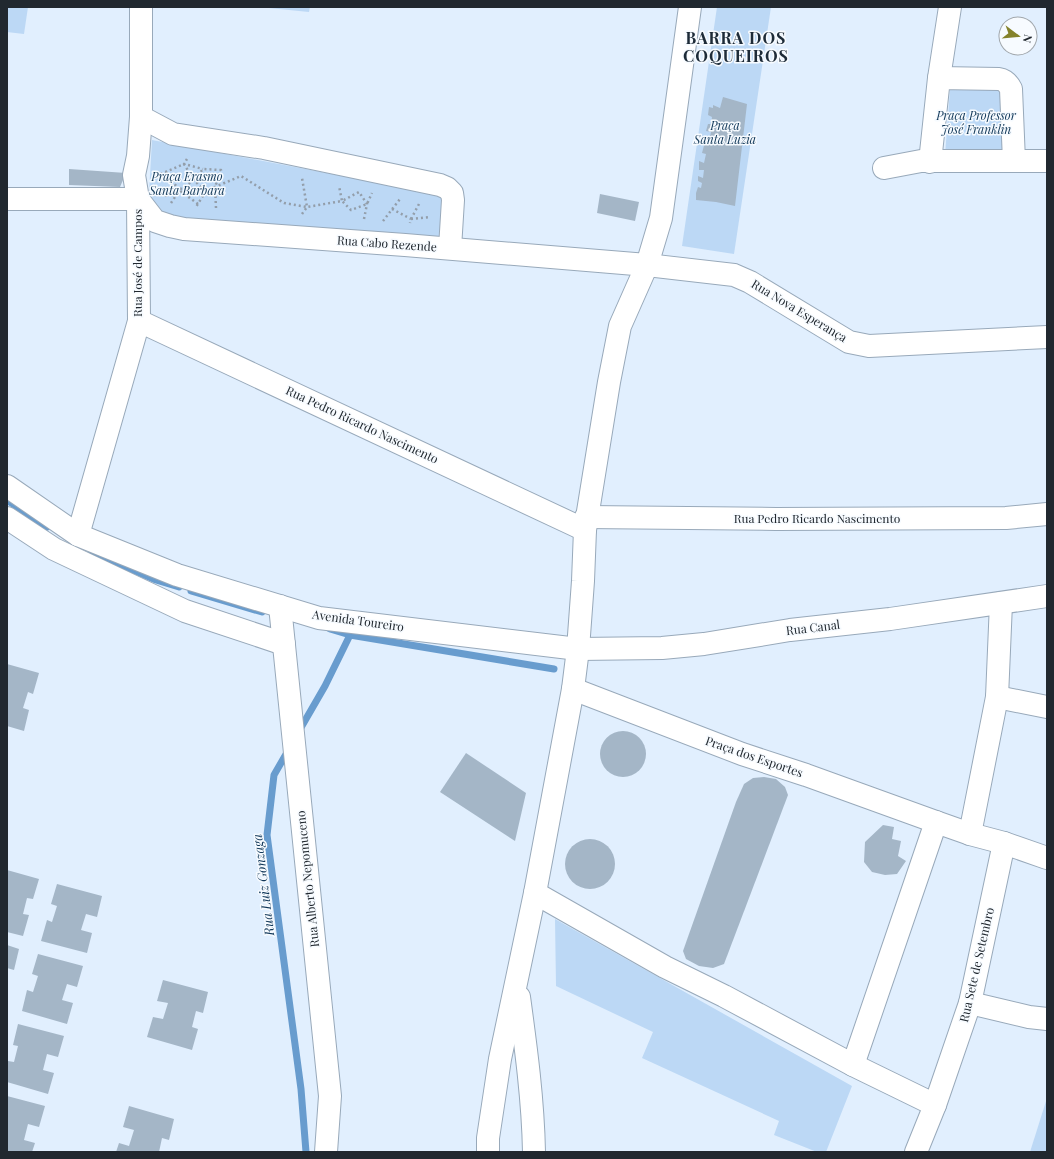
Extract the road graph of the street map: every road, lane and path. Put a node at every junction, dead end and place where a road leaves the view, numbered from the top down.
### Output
1 (141, 7) edge
2 (690, 7) edge
3 (950, 7) edge
4 (939, 78) junction
5 (141, 117) junction
6 (301, 156) junction
7 (1014, 161) junction
8 (1047, 161) edge
9 (930, 162) junction
10 (884, 168) dead end
11 (166, 172) junction
12 (383, 173) junction
13 (150, 178) dead end
14 (194, 180) junction
15 (415, 180) junction
16 (215, 187) junction
17 (179, 190) junction
18 (206, 191) dead end
19 (138, 198) junction
20 (7, 199) edge
21 (342, 201) junction
22 (198, 204) dead end
23 (367, 204) junction
24 (307, 207) junction
25 (217, 231) junction
26 (287, 236) junction
27 (371, 242) junction
28 (450, 248) junction
29 (647, 265) junction
30 (139, 321) junction
31 (1047, 337) edge
32 (7, 486) edge
33 (1047, 514) edge
34 (7, 518) edge
35 (586, 523) junction
36 (78, 535) junction
37 (1047, 596) edge
38 (1001, 603) junction
39 (280, 606) junction
40 (284, 644) junction
41 (578, 649) junction
42 (572, 689) junction
43 (997, 698) junction
44 (1047, 707) edge
45 (936, 822) junction
46 (970, 834) junction
47 (1004, 843) junction
48 (1047, 858) edge
49 (535, 893) junction
50 (517, 982) junction
51 (970, 1003) junction
52 (1047, 1019) edge
53 (853, 1065) junction
54 (498, 1072) junction
55 (529, 1075) junction
56 (936, 1105) junction
57 (326, 1152) edge
58 (488, 1152) edge
59 (534, 1152) edge
60 (916, 1152) edge

1 - 5 street, Rua José de Campos
2 - 29 street
3 - 4 street
4 - 7 street
4 - 9 street
5 - 6 street
5 - 19 street, Rua José de Campos
6 - 12 street
6 - 24 path
7 - 8 street
7 - 9 street
9 - 10 street
11 - 13 path
11 - 14 path
11 - 17 path
12 - 15 street
12 - 23 path
14 - 16 path
14 - 17 path
14 - 18 path
15 - 27 path
15 - 28 street
16 - 24 path
16 - 25 path
17 - 22 path
19 - 20 street
19 - 25 street, Rua Cabo Rezende
19 - 30 street, Rua José de Campos
21 - 23 path
21 - 23 path
21 - 24 path
23 - 27 path
24 - 26 path
25 - 26 street, Rua Cabo Rezende
26 - 27 street, Rua Cabo Rezende
27 - 28 street, Rua Cabo Rezende
28 - 29 street, Rua Cabo Rezende
29 - 31 street, Rua Nova Esperança
29 - 35 street
30 - 35 street, Rua Pedro Ricardo Nascimento
30 - 36 street, Rua José de Campos
32 - 36 street, Avenida Toureiro
33 - 35 street, Rua Pedro Ricardo Nascimento
34 - 40 street
35 - 41 street
36 - 39 street, Avenida Toureiro
37 - 38 street, Rua Canal
38 - 41 street, Rua Canal
38 - 43 street
39 - 40 street, Rua Alberto Nepomuceno
39 - 41 street, Avenida Toureiro
40 - 57 street, Rua Alberto Nepomuceno
41 - 42 street
42 - 45 street, Praça dos Esportes
42 - 49 street
43 - 44 street
43 - 46 street
45 - 46 street, Praça dos Esportes
45 - 53 street
46 - 47 street, Praça dos Esportes
47 - 48 street, Praça dos Esportes
47 - 51 street, Rua Sete de Setembro
49 - 50 street
49 - 53 street
50 - 54 street
50 - 55 street
51 - 52 street
51 - 56 street, Rua Sete de Setembro
53 - 56 street
54 - 55 street
54 - 58 street
55 - 59 street
56 - 60 street, Rua Sete de Setembro

